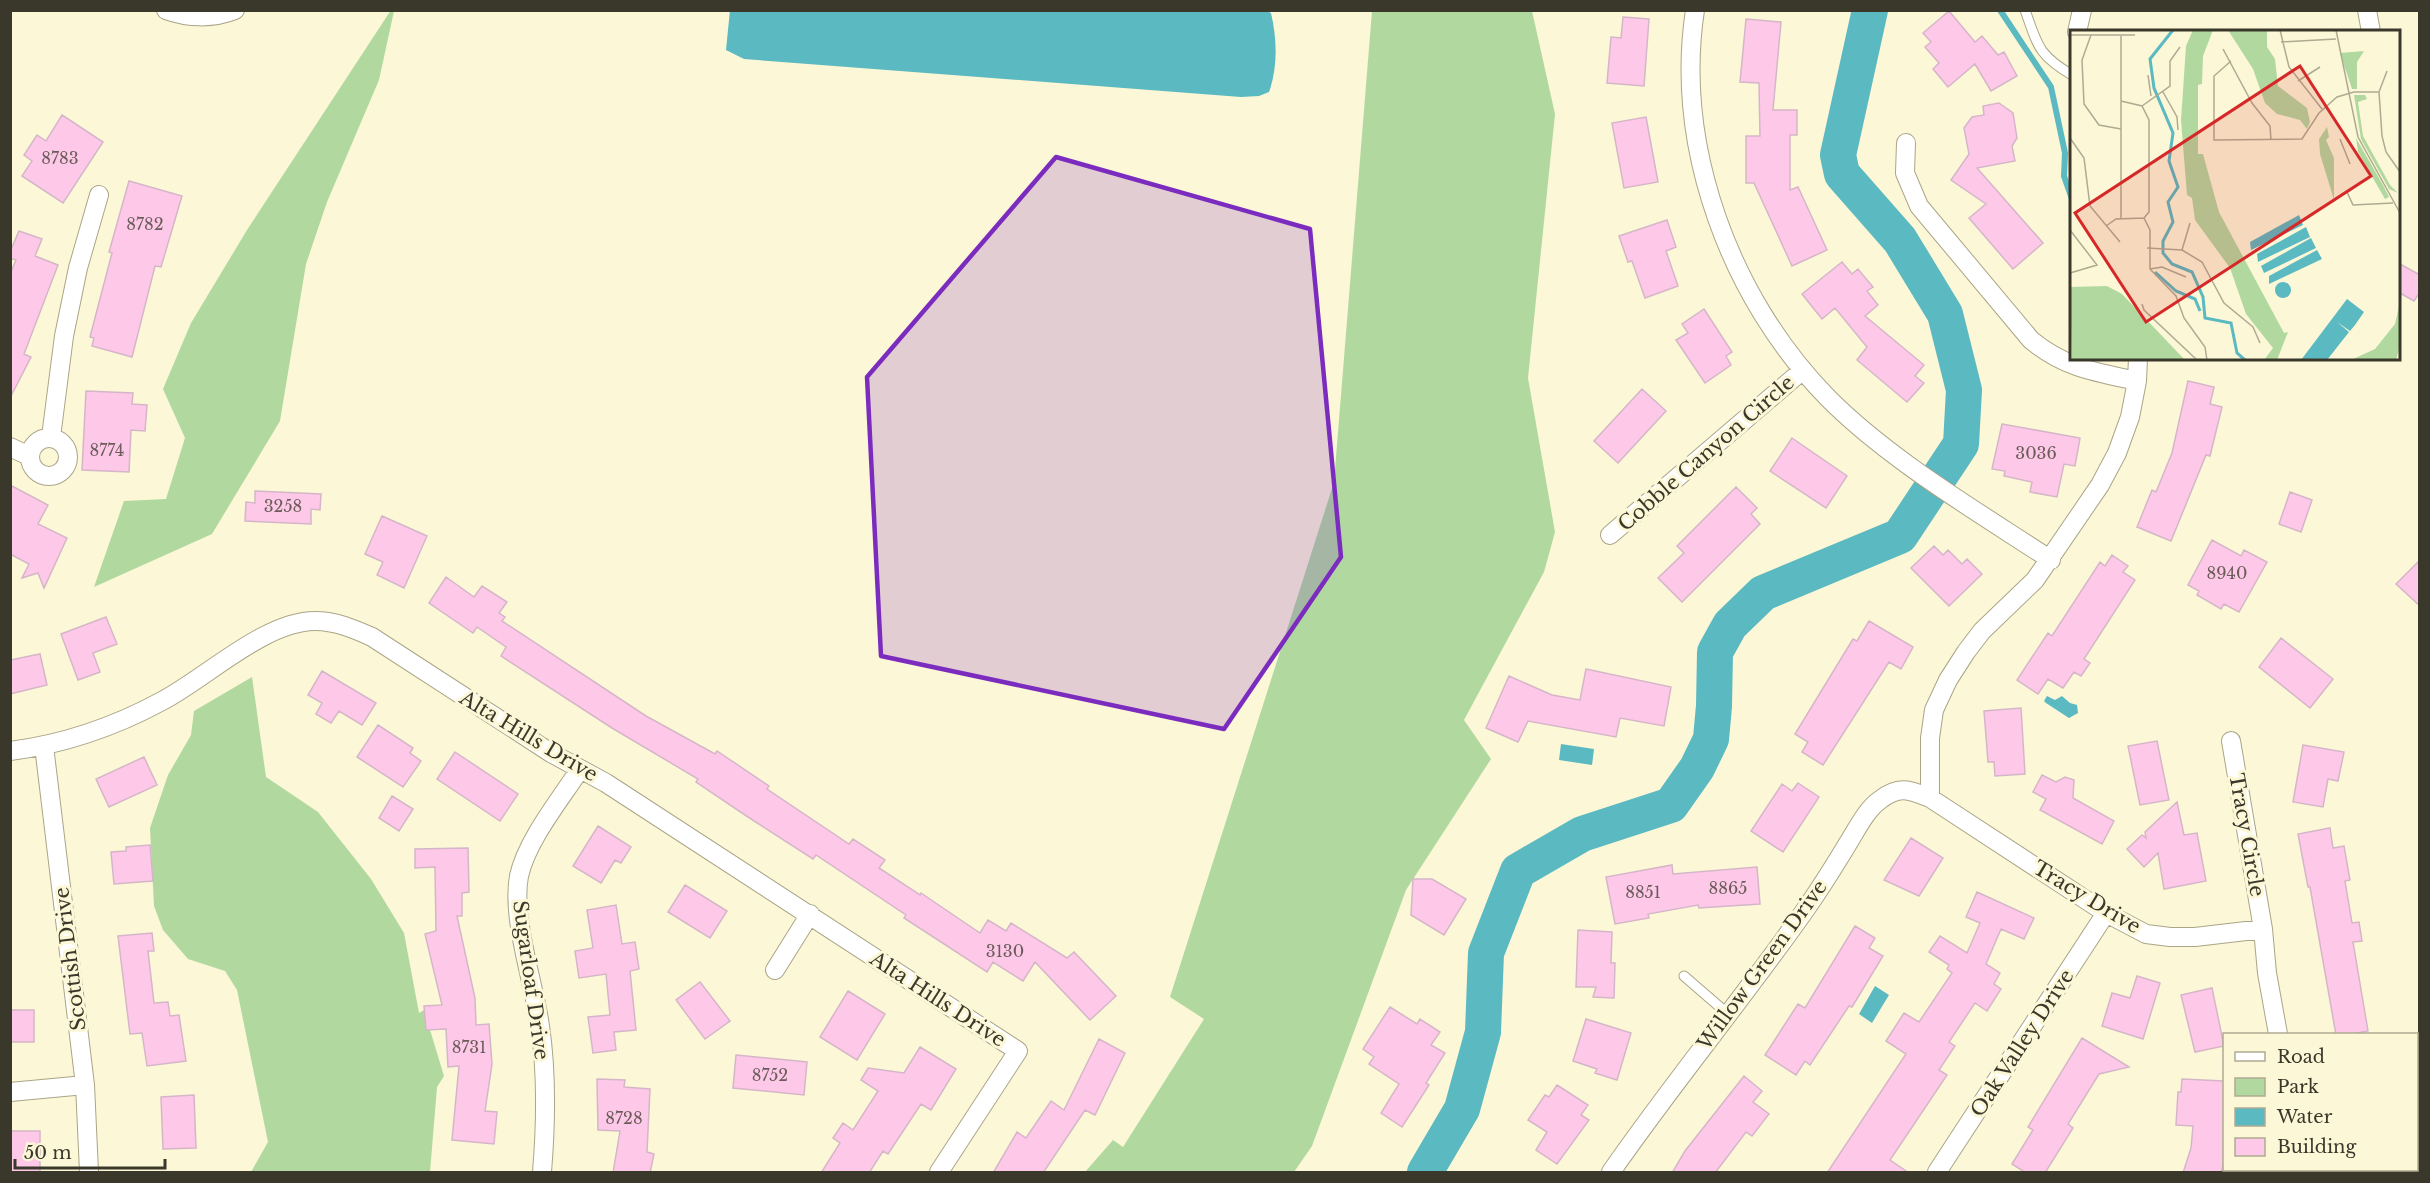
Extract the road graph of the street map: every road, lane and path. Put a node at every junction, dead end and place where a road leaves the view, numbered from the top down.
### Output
1 (166, 10) edge
2 (235, 10) edge
3 (1695, 10) edge
4 (2025, 10) edge
5 (2082, 10) edge
6 (2367, 10) edge
7 (2077, 30) edge
8 (2371, 30) edge
9 (2070, 74) edge
10 (1905, 143) dead end
11 (99, 195) dead end
12 (2138, 360) edge
13 (1803, 370) junction
14 (2137, 381) junction
15 (51, 437) junction
16 (10, 447) edge
17 (29, 456) junction
18 (1610, 535) dead end
19 (2051, 560) junction
20 (2231, 741) dead end
21 (44, 746) junction
22 (10, 751) edge
23 (580, 769) junction
24 (1930, 798) junction
25 (2106, 913) junction
26 (810, 914) junction
27 (2263, 929) junction
28 (775, 970) dead end
29 (1684, 976) dead end
30 (1729, 1015) junction
31 (2278, 1033) edge
32 (85, 1085) junction
33 (10, 1092) edge
34 (89, 1173) edge
35 (542, 1173) edge
36 (939, 1173) edge
37 (1611, 1173) edge
38 (1937, 1173) edge

1 - 2 street
3 - 13 street
4 - 9 lane
5 - 7 street
6 - 8 street
10 - 14 street
11 - 15 street
12 - 14 street
13 - 18 street, Cobble Canyon Circle
13 - 19 street
14 - 19 street
15 - 17 street
15 - 17 street
16 - 17 street
19 - 24 street
20 - 27 street, Tracy Circle
21 - 22 street, Alta Hills Drive
21 - 23 street, Alta Hills Drive
21 - 32 street, Scottish Drive
23 - 26 street, Alta Hills Drive
23 - 35 street, Sugarloaf Drive
24 - 25 street, Tracy Drive
24 - 30 street, Willow Green Drive
25 - 27 street, Tracy Drive
25 - 38 street, Oak Valley Drive
26 - 28 street
26 - 36 street, Alta Hills Drive
27 - 31 street
29 - 30 lane
30 - 37 street, Willow Green Drive
32 - 33 street
32 - 34 street, Scottish Drive

